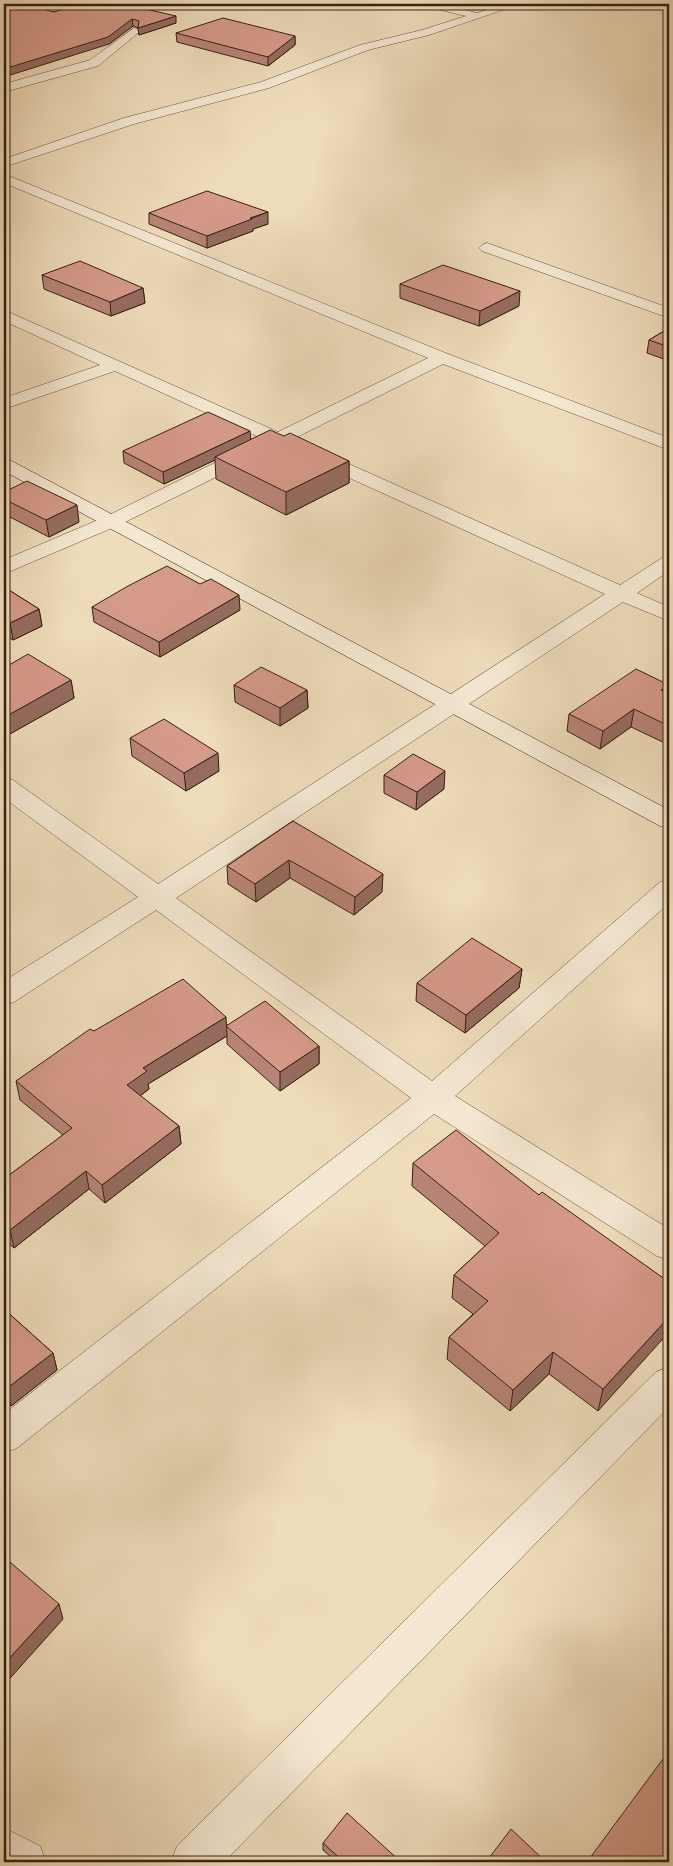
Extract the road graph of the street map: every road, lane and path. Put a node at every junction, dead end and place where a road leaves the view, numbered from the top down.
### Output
1 (428, 4) edge
2 (515, 4) edge
3 (478, 16) junction
4 (134, 31) edge
5 (4, 74) edge
6 (28, 81) junction
7 (4, 88) edge
8 (4, 163) edge
9 (4, 178) edge
10 (486, 248) dead end
11 (669, 313) edge
12 (4, 315) edge
13 (442, 358) junction
14 (114, 366) junction
15 (4, 404) edge
16 (278, 440) junction
17 (669, 444) edge
18 (4, 463) edge
19 (112, 521) junction
20 (669, 562) edge
21 (4, 568) edge
22 (620, 592) junction
23 (669, 614) edge
24 (452, 703) junction
25 (4, 786) edge
26 (669, 820) edge
27 (669, 888) edge
28 (156, 898) junction
29 (4, 995) edge
30 (433, 1098) junction
31 (669, 1246) edge
32 (669, 1383) edge
33 (4, 1436) edge
34 (4, 1850) edge
35 (24, 1862) edge
36 (193, 1862) edge

1 - 3 street
2 - 3 street
3 - 8 street
4 - 6 street
5 - 6 street
6 - 7 street
9 - 13 street
10 - 11 street
12 - 14 street
13 - 16 street
13 - 17 street
14 - 15 street
14 - 16 street
16 - 19 street
16 - 22 street
18 - 19 street
19 - 21 street
19 - 24 street
20 - 22 street
22 - 23 street
22 - 24 street
24 - 26 street
24 - 28 street
25 - 28 street
27 - 30 street
28 - 29 street
28 - 30 street
30 - 31 street
30 - 33 street
32 - 36 street
34 - 35 street

